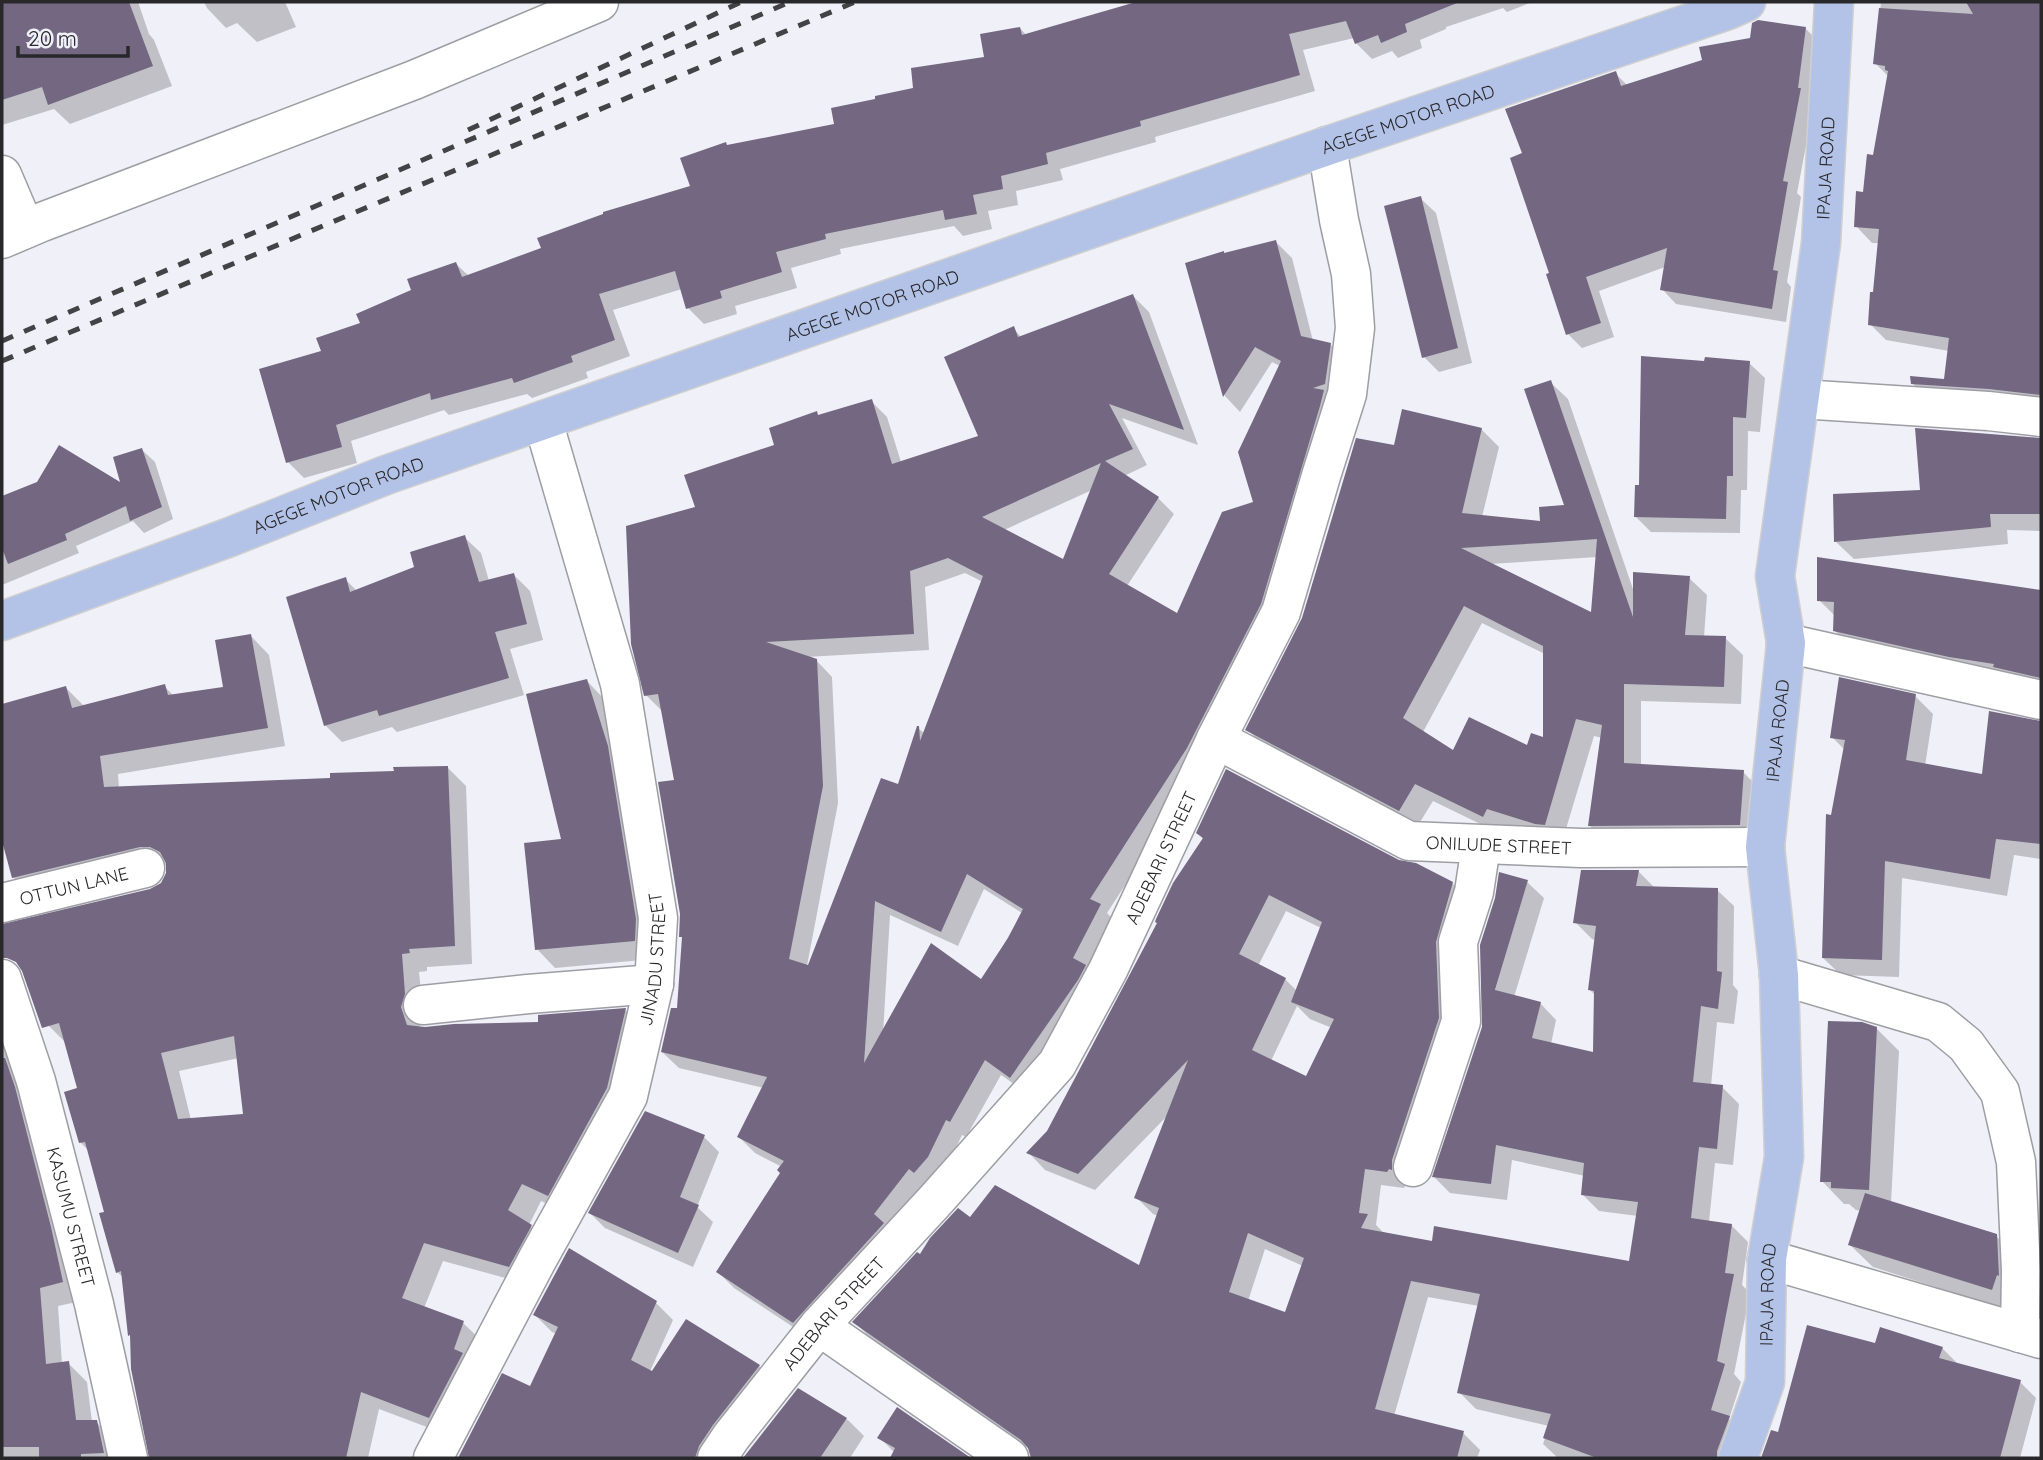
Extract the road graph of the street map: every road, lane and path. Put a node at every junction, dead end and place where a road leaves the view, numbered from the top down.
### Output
1 (599, 2) edge
2 (1746, 2) edge
3 (1834, 2) edge
4 (1327, 146) junction
5 (2, 175) edge
6 (14, 234) edge
7 (1800, 399) junction
8 (2041, 417) edge
9 (543, 421) junction
10 (2, 621) edge
11 (1786, 643) junction
12 (2041, 700) edge
13 (1216, 739) junction
14 (1481, 846) junction
15 (1765, 847) junction
16 (145, 868) dead end
17 (2, 903) edge
18 (1779, 975) junction
19 (2, 979) edge
20 (654, 984) junction
21 (423, 1006) dead end
22 (1413, 1167) dead end
23 (1767, 1259) junction
24 (819, 1326) junction
25 (2031, 1336) edge
26 (128, 1458) edge
27 (433, 1458) edge
28 (717, 1458) edge
29 (1009, 1458) edge
30 (1738, 1458) edge

1 - 6 street
2 - 4 main road, AGEGE MOTOR ROAD
3 - 7 main road, IPAJA ROAD
4 - 9 main road, AGEGE MOTOR ROAD
4 - 13 street, ADEBARI STREET
5 - 6 street
7 - 8 street
7 - 11 main road, IPAJA ROAD
9 - 10 main road, AGEGE MOTOR ROAD
9 - 20 street, JINADU STREET
11 - 12 street
11 - 15 main road, IPAJA ROAD
13 - 14 street, ONILUDE STREET
13 - 24 street, ADEBARI STREET
14 - 15 street, ONILUDE STREET
14 - 22 street
15 - 18 main road, IPAJA ROAD
16 - 17 street, OTTUN LANE
18 - 23 main road, IPAJA ROAD
18 - 25 street
19 - 26 street, KASUMU STREET
20 - 21 street
20 - 27 street, JINADU STREET
23 - 25 street
23 - 30 main road, IPAJA ROAD
24 - 28 street, ADEBARI STREET
24 - 29 street

